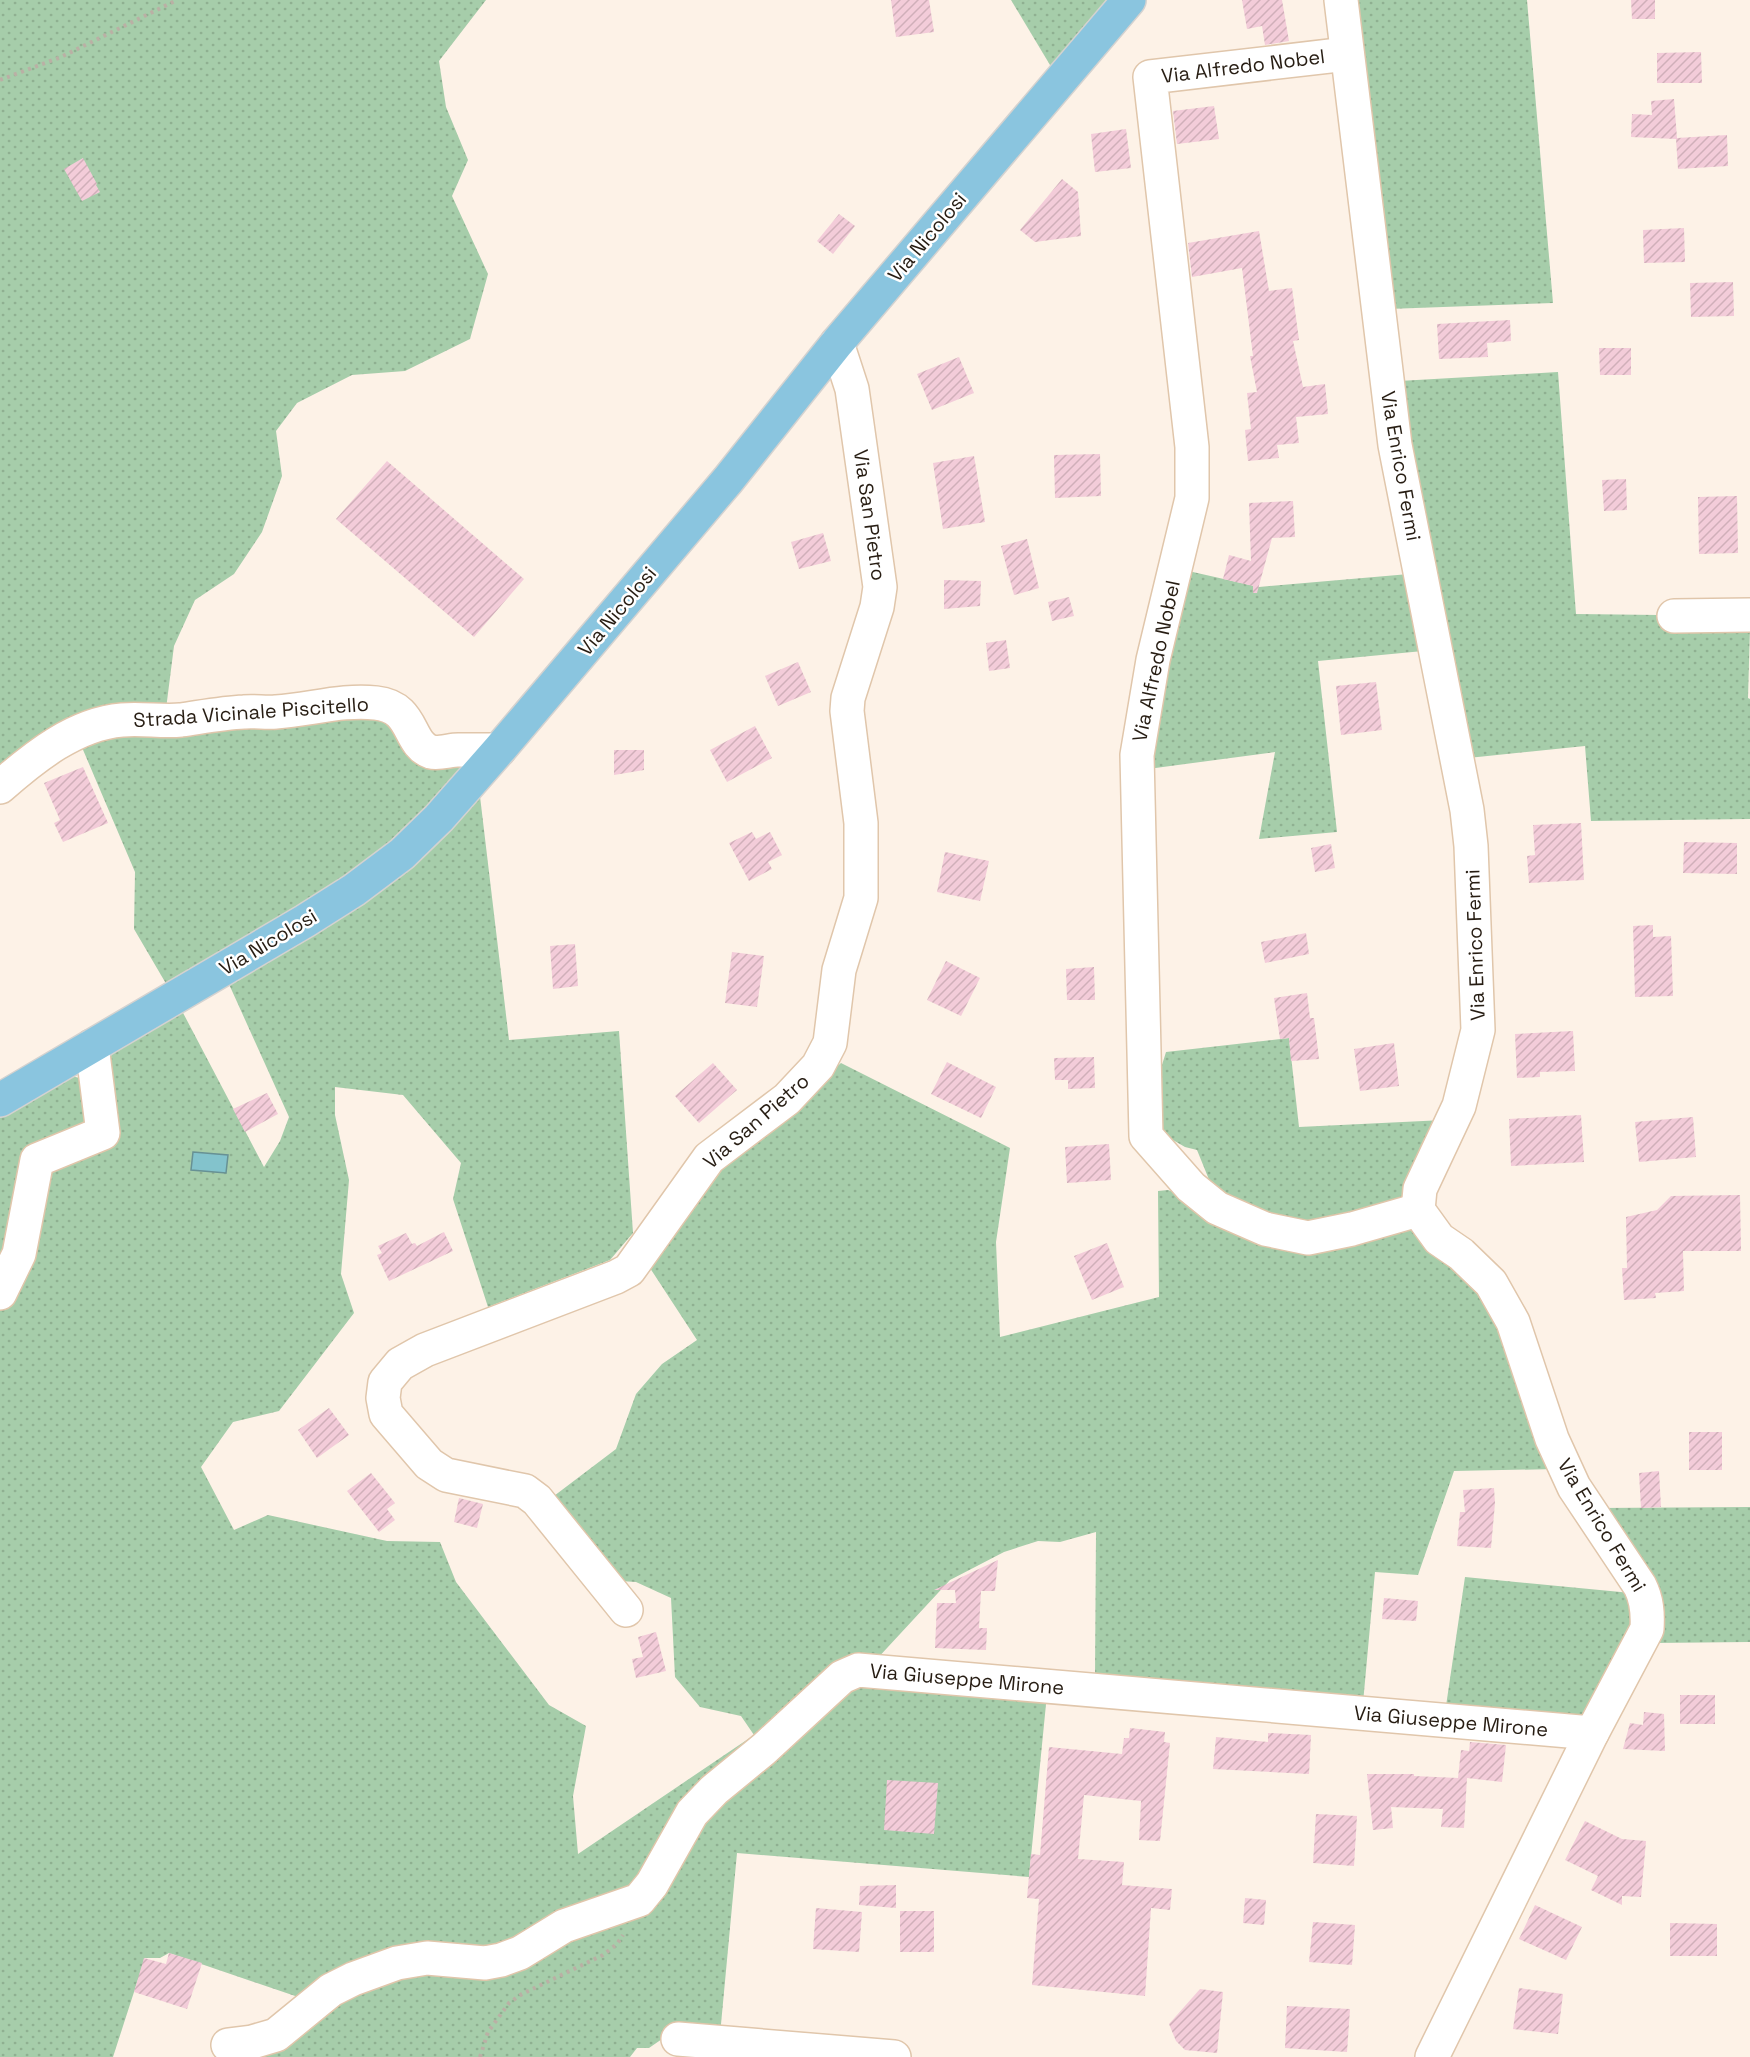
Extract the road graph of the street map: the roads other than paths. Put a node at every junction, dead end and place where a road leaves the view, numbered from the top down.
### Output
1 (1129, 0) edge
2 (1341, 0) edge
3 (1347, 54) junction
4 (837, 343) junction
5 (1750, 615) edge
6 (1674, 616) dead end
7 (500, 750) junction
8 (0, 787) edge
9 (92, 1046) junction
10 (0, 1100) edge
11 (1418, 1210) junction
12 (1, 1290) edge
13 (626, 1610) dead end
14 (1592, 1733) junction
15 (678, 2038) dead end
16 (228, 2045) dead end
17 (894, 2057) edge
18 (1432, 2057) edge

1 - 4 main road, Via Nicolosi
2 - 3 street, Via Enrico Fermi
3 - 11 street, Via Enrico Fermi
3 - 11 street, Via Alfredo Nobel
4 - 7 main road, Via Nicolosi
4 - 13 street, Via San Pietro
5 - 6 street
7 - 8 street, Strada Vicinale Piscitello
7 - 9 main road, Via Nicolosi
9 - 10 main road, Via Nicolosi
9 - 12 street
11 - 14 street, Via Enrico Fermi
14 - 16 street, Via Giuseppe Mirone
14 - 18 street, Via Enrico Fermi
15 - 17 street

